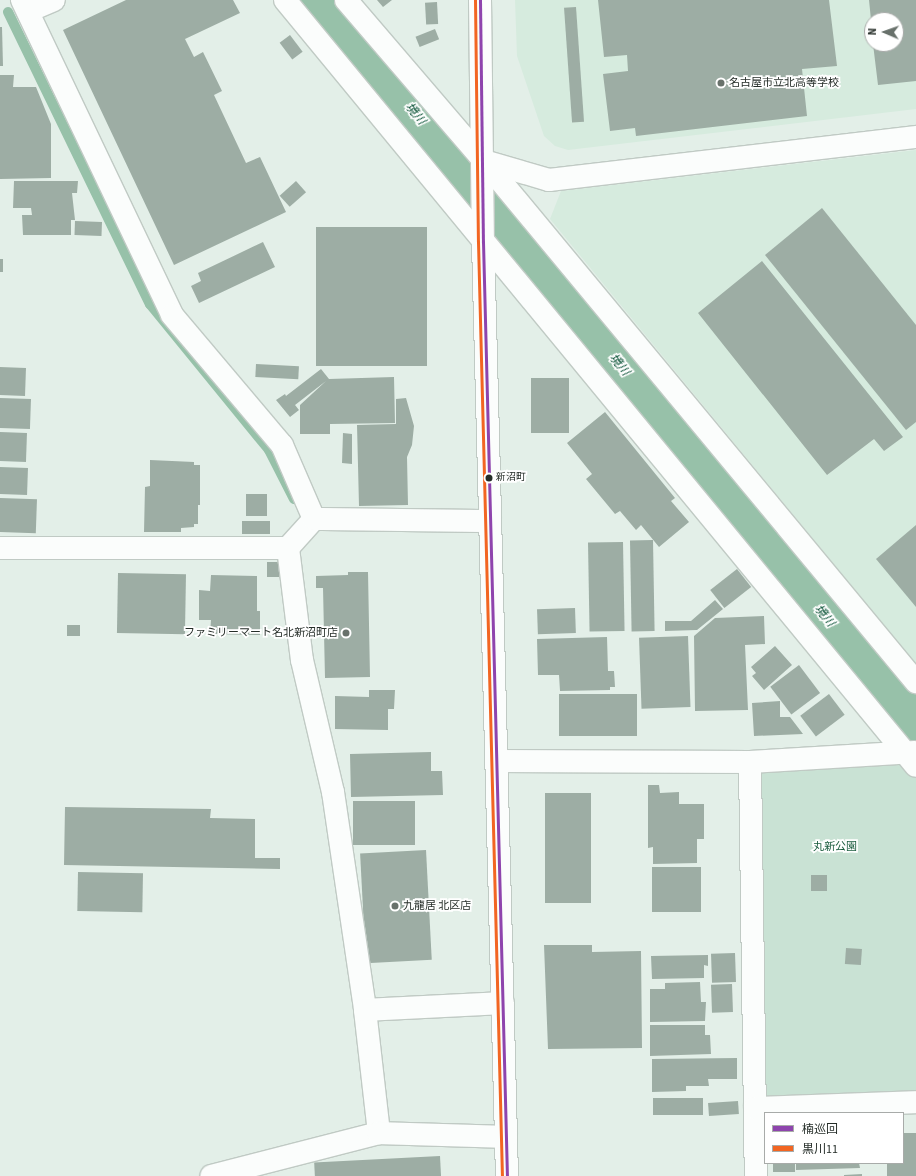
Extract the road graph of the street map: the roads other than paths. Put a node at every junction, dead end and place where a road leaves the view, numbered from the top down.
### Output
1 (54, 0) edge
2 (284, 0) edge
3 (346, 0) edge
4 (480, 0) edge
5 (25, 6) edge
6 (916, 138) edge
7 (484, 168) junction
8 (483, 242) junction
9 (314, 519) junction
10 (490, 521) junction
11 (0, 548) edge
12 (288, 548) junction
13 (916, 682) edge
14 (910, 755) edge
15 (496, 761) junction
16 (750, 762) junction
17 (503, 1004) junction
18 (365, 1010) junction
19 (916, 1102) edge
20 (755, 1108) junction
21 (379, 1133) junction
22 (506, 1137) junction
23 (211, 1176) edge
24 (507, 1176) edge
25 (756, 1176) edge

1 - 5 street
2 - 8 street
3 - 7 street
4 - 7 street
5 - 9 street
6 - 7 street
7 - 8 street
7 - 13 street
8 - 10 street
8 - 14 street
9 - 10 street
9 - 12 street
10 - 15 street
11 - 12 street
12 - 18 street
14 - 16 street
15 - 16 street
15 - 17 street
16 - 20 street
17 - 18 street
17 - 22 street
18 - 21 street
19 - 20 street
20 - 25 street
21 - 22 street
21 - 23 street
22 - 24 street

